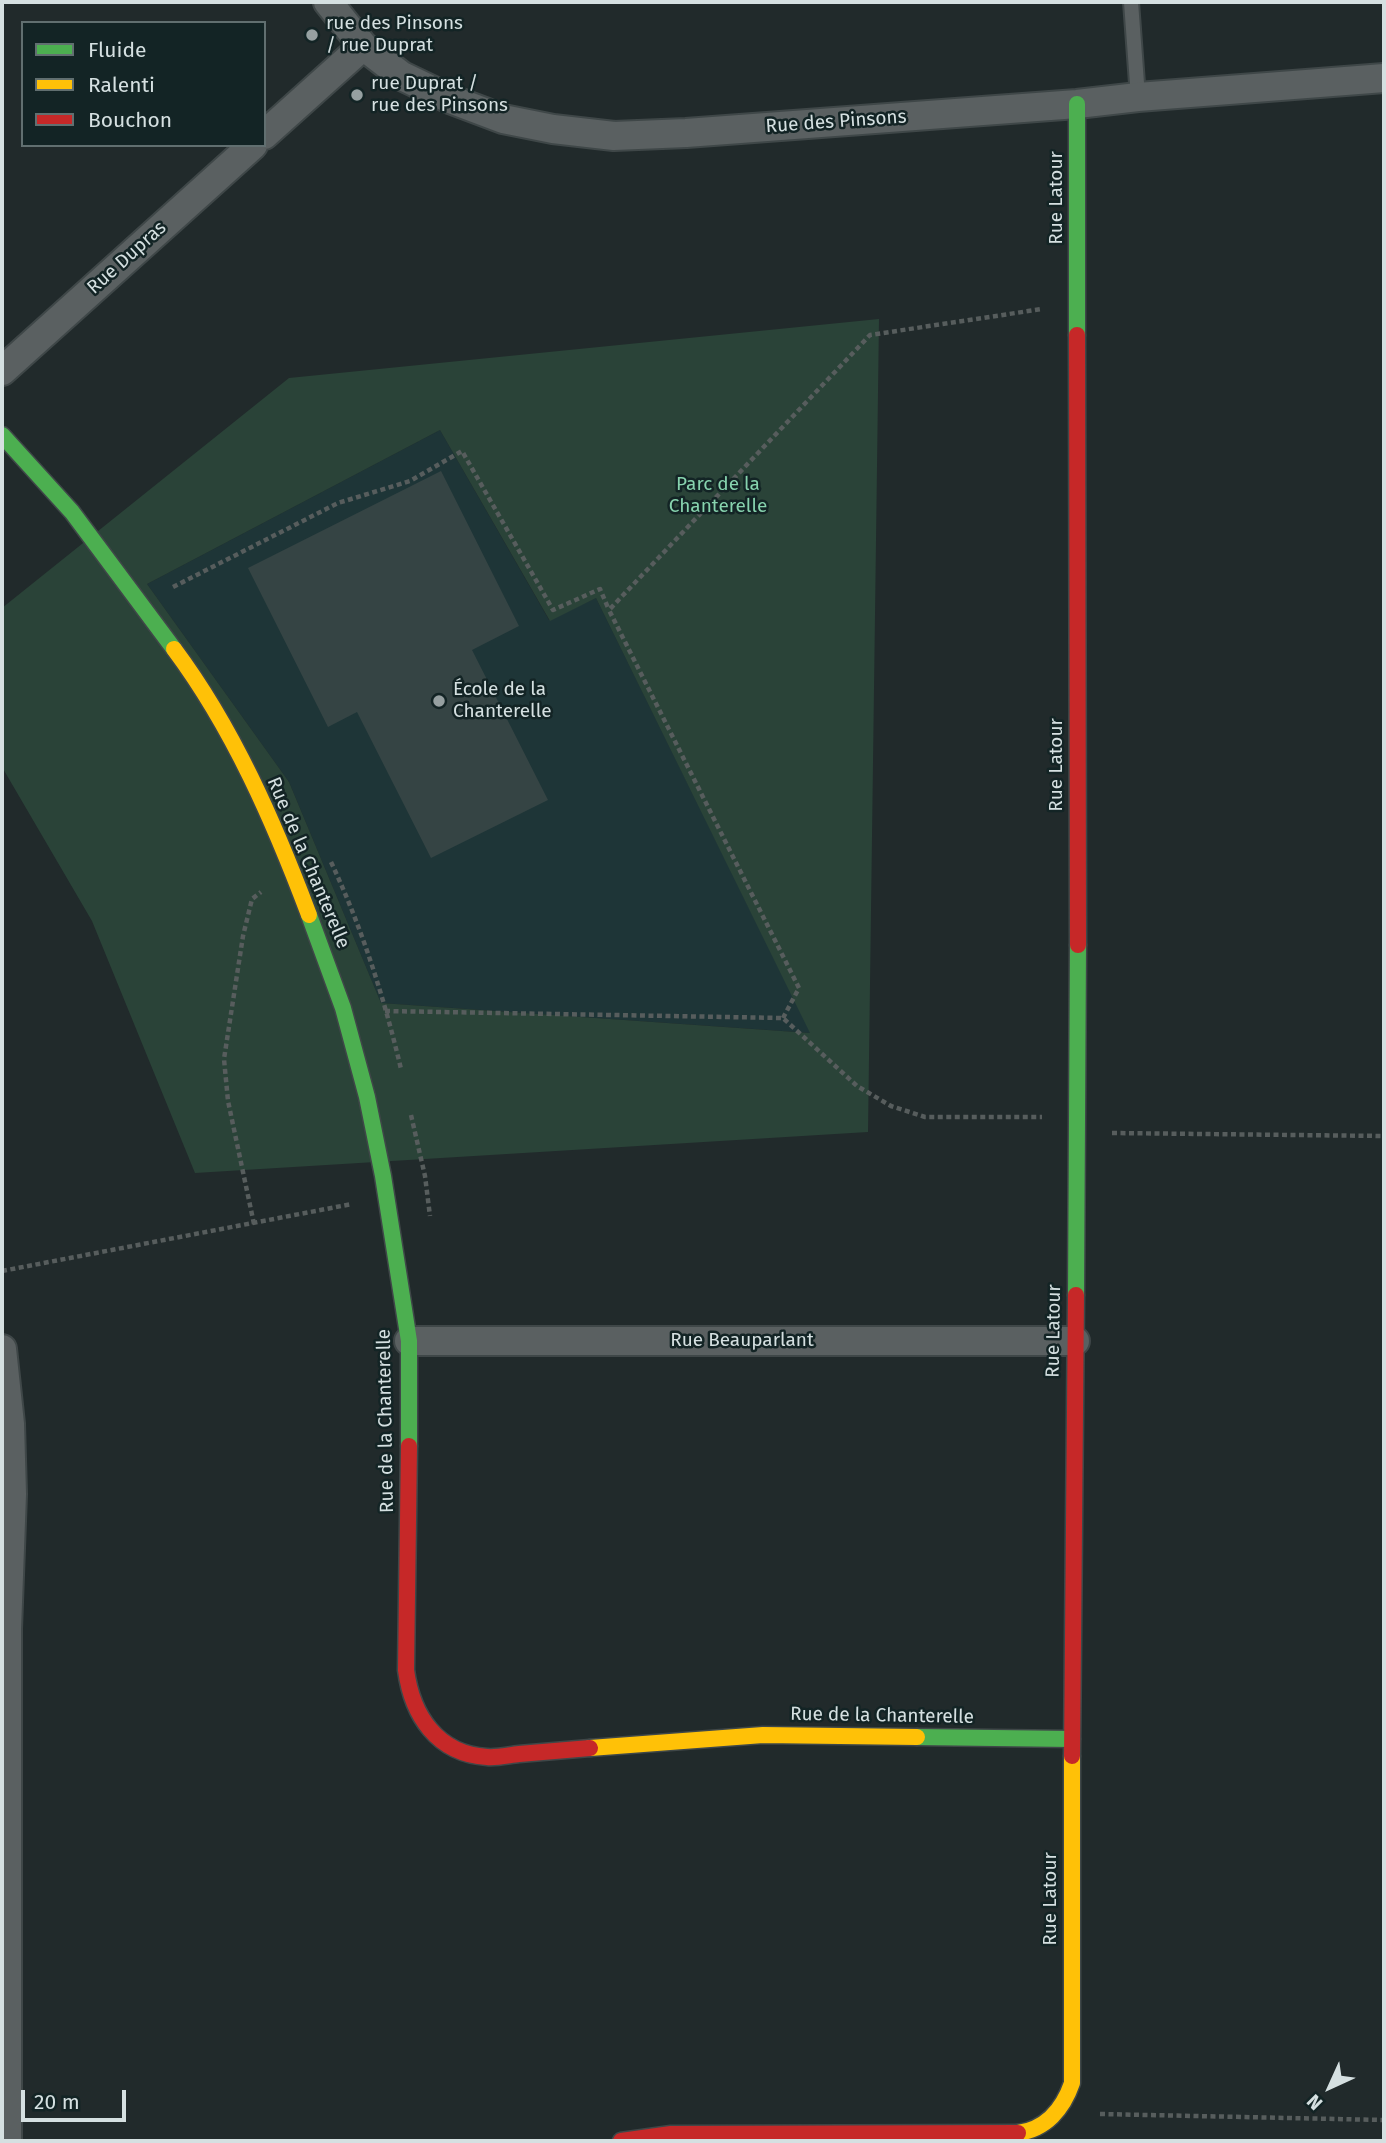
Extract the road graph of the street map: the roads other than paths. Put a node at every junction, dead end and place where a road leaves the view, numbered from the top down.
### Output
1 (328, 2) edge
2 (1132, 2) edge
3 (363, 46) junction
4 (1384, 78) edge
5 (1138, 97) junction
6 (1077, 104) junction
7 (266, 133) edge
8 (251, 147) edge
9 (2, 371) edge
10 (2, 435) edge
11 (1075, 1340) junction
12 (409, 1341) junction
13 (2, 1349) edge
14 (1072, 1739) junction
15 (7, 2141) edge
16 (621, 2141) edge

1 - 3 street, Rue des Pinsons
2 - 5 lane
3 - 6 street, Rue des Pinsons
3 - 7 street
4 - 5 street, Rue des Pinsons
5 - 6 street, Rue des Pinsons
6 - 11 street, Rue Latour
8 - 9 street, Rue Dupras
10 - 12 street, Rue de la Chanterelle
11 - 12 street, Rue Beauparlant
11 - 14 street, Rue Latour
12 - 14 street, Rue de la Chanterelle
13 - 15 street
14 - 16 street, Rue Latour

